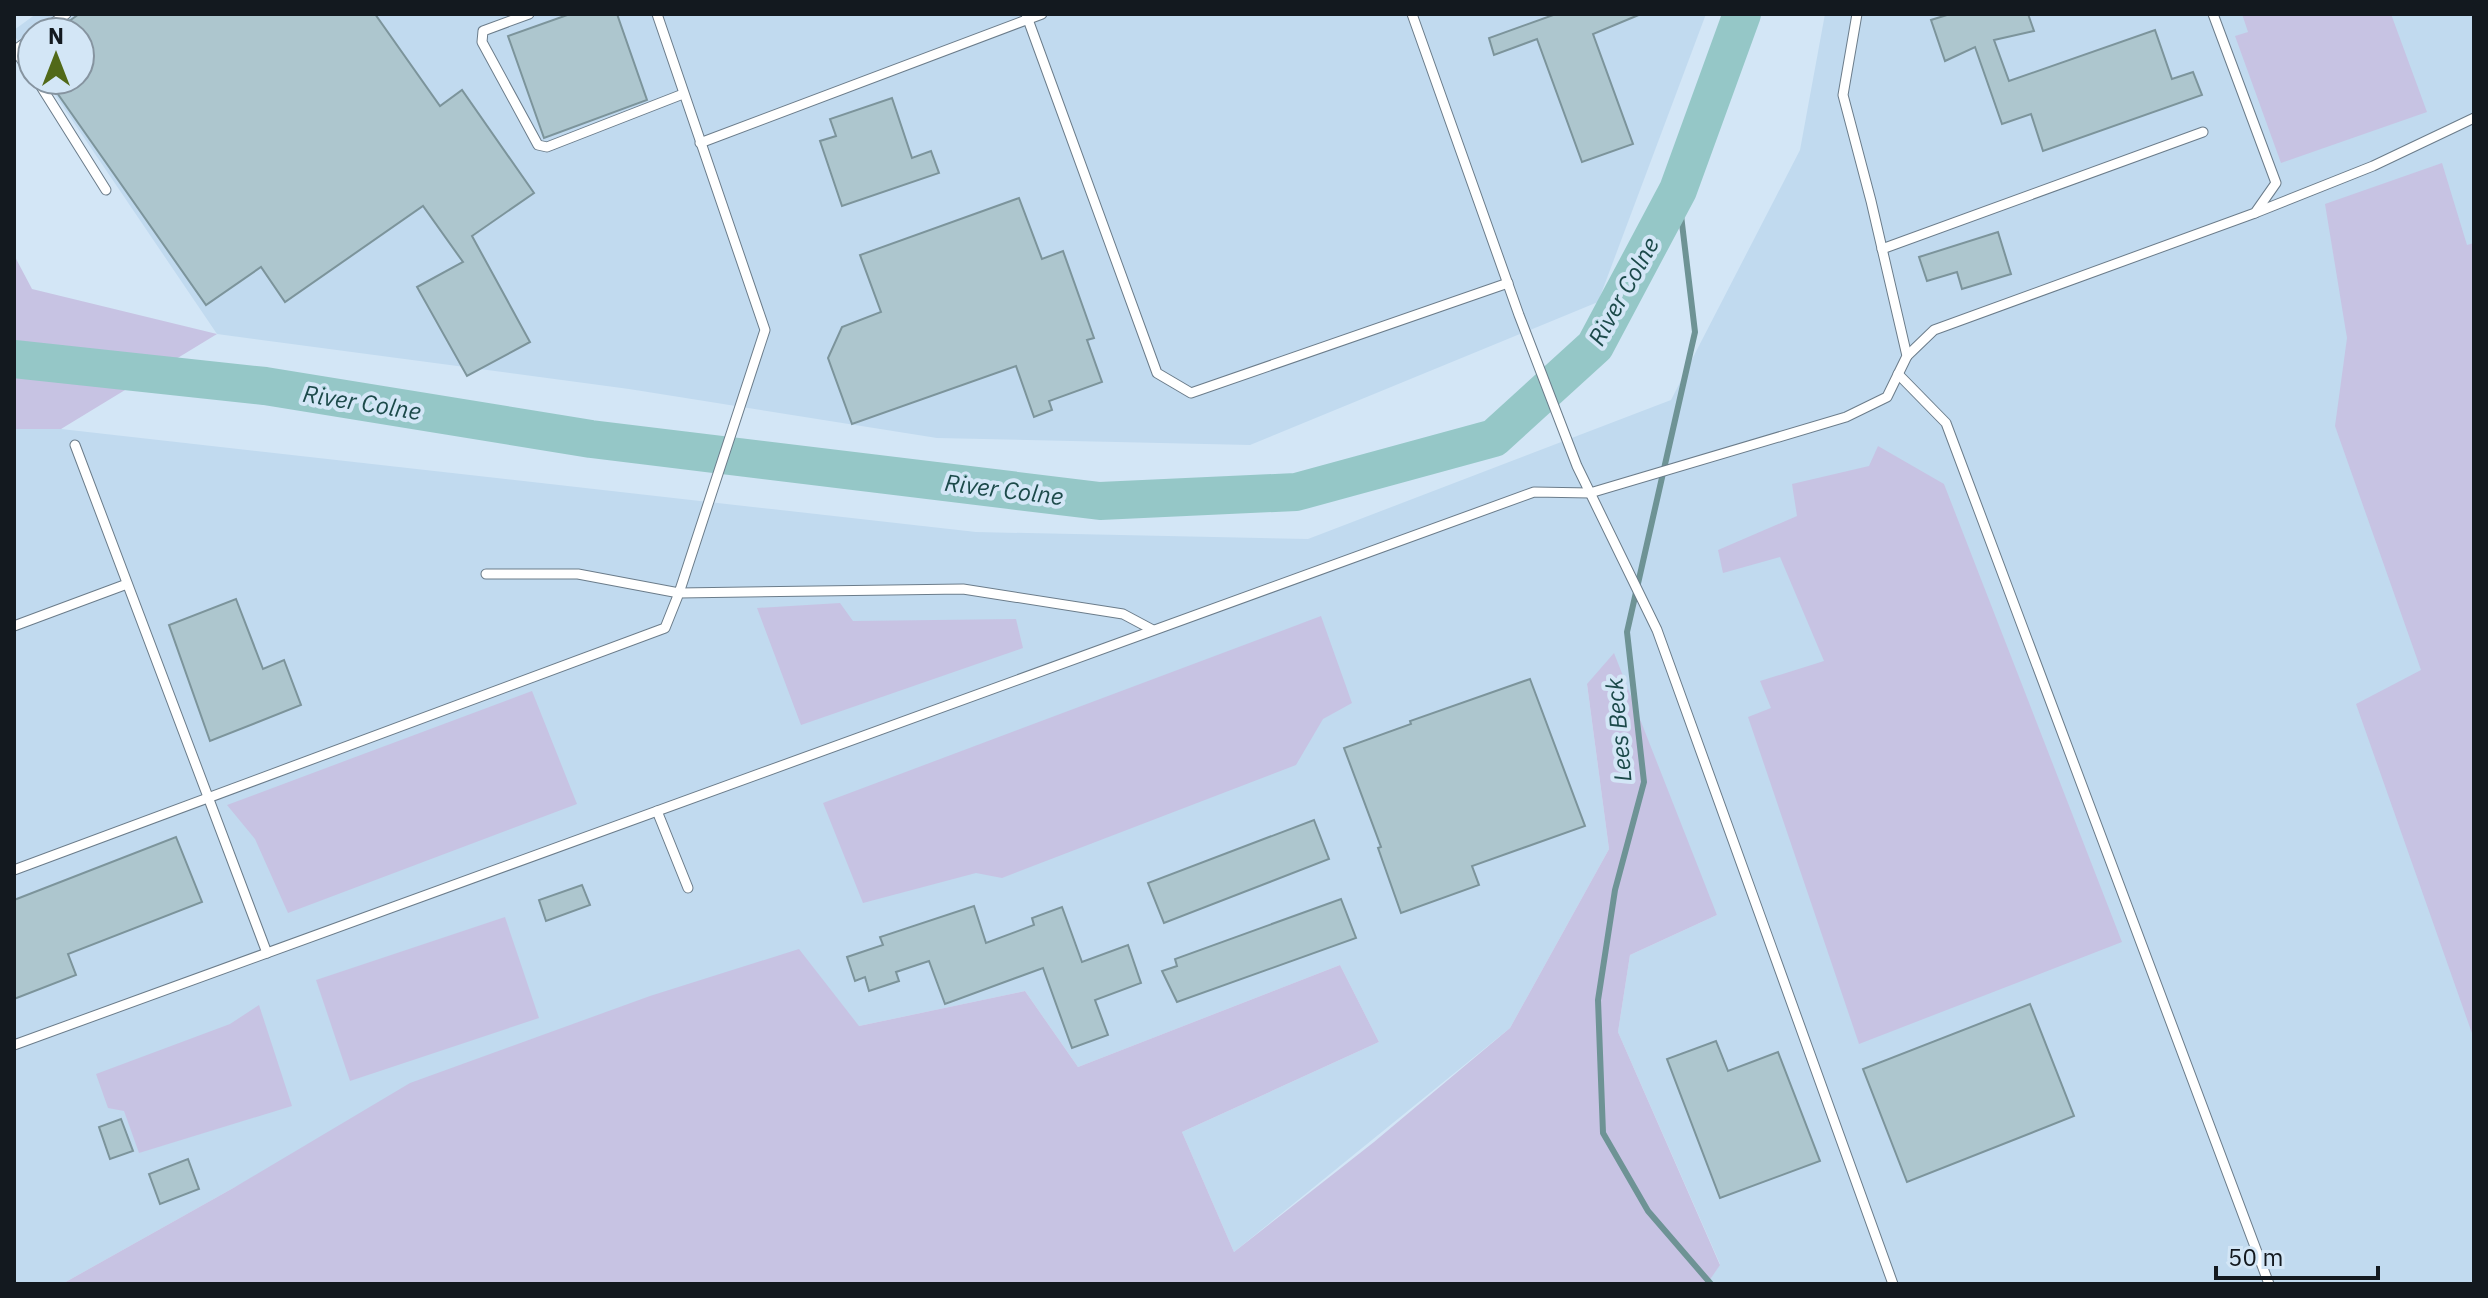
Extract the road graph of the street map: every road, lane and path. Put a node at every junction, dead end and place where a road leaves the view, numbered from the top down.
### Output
1 (529, 14) edge
2 (657, 14) edge
3 (1042, 14) edge
4 (1412, 14) edge
5 (1857, 14) edge
6 (2213, 14) edge
7 (1027, 17) edge
8 (683, 94) junction
9 (47, 96) edge
10 (2474, 118) edge
11 (2203, 132) dead end
12 (700, 143) junction
13 (106, 190) dead end
14 (2255, 213) junction
15 (1882, 249) junction
16 (1508, 283) junction
17 (1907, 356) junction
18 (1898, 374) junction
19 (75, 445) dead end
20 (1590, 493) junction
21 (486, 574) dead end
22 (127, 584) junction
23 (679, 593) junction
24 (14, 626) edge
25 (1153, 630) junction
26 (207, 799) junction
27 (657, 811) junction
28 (14, 870) edge
29 (688, 888) dead end
30 (267, 953) junction
31 (14, 1045) edge
32 (1893, 1284) edge
33 (2269, 1284) edge

1 - 8 lane
2 - 8 lane
3 - 7 lane
4 - 16 lane
5 - 15 lane
6 - 14 lane
7 - 12 lane
7 - 16 lane
8 - 12 lane
9 - 13 lane
10 - 14 lane
11 - 15 lane
12 - 23 lane
14 - 17 lane
15 - 17 lane
16 - 20 lane
17 - 18 lane
18 - 20 lane
18 - 33 lane
19 - 22 lane
20 - 25 lane
20 - 32 lane
21 - 23 lane
22 - 24 lane
22 - 26 lane
23 - 25 lane
23 - 26 lane
25 - 27 lane
26 - 28 lane
26 - 30 lane
27 - 29 lane
27 - 30 lane
30 - 31 lane

